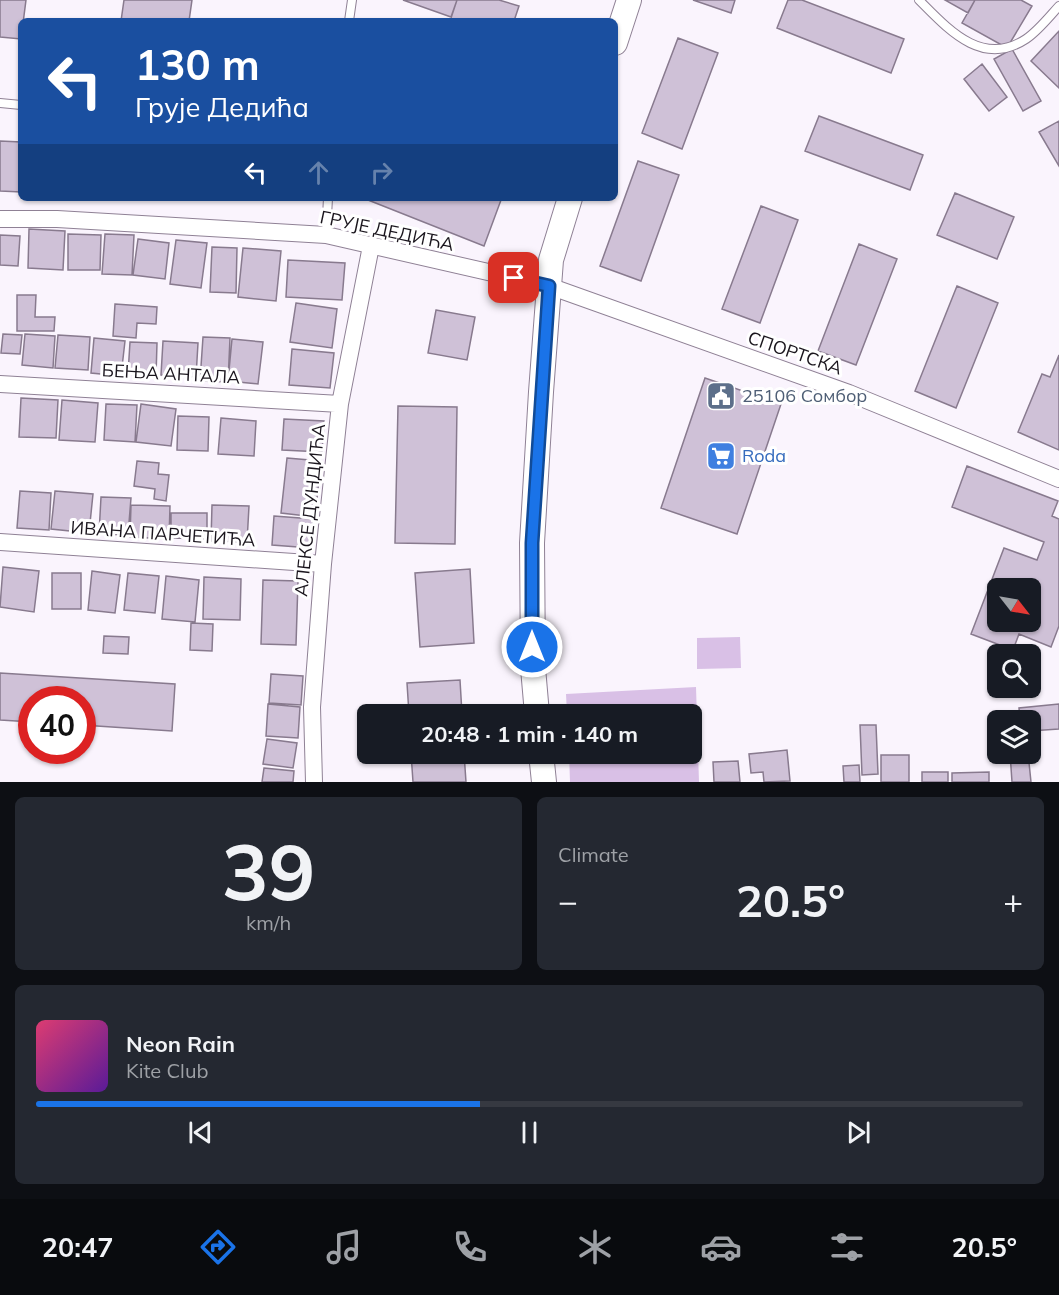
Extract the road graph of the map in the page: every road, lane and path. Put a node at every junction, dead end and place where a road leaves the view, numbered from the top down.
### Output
1 (352, 0) edge
2 (629, 0) edge
3 (919, 0) edge
4 (1059, 6) edge
5 (349, 18) edge
6 (618, 34) edge
7 (0, 103) edge
8 (18, 105) edge
9 (328, 201) edge
10 (569, 201) edge
11 (0, 219) edge
12 (326, 235) junction
13 (371, 246) junction
14 (549, 286) junction
15 (0, 384) edge
16 (340, 404) junction
17 (1059, 479) edge
18 (0, 542) edge
19 (323, 564) junction
20 (536, 704) edge
21 (542, 764) edge
22 (314, 782) edge
23 (544, 782) edge

1 - 5 lane
2 - 6 street
3 - 4 lane
7 - 8 lane
9 - 12 lane
10 - 14 street
11 - 12 street, ГРУЈЕ ДЕДИЋА
12 - 13 street, ГРУЈЕ ДЕДИЋА
13 - 14 street, ГРУЈЕ ДЕДИЋА
13 - 16 street, АЛЕКСЕ ДУНДИЋА
14 - 17 street, СПОРТСКА
14 - 20 street
15 - 16 street, БЕЊА АНТАЛА
16 - 19 street, АЛЕКСЕ ДУНДИЋА
18 - 19 street, ИВАНА ПАРЧЕТИЋА
19 - 22 street, АЛЕКСЕ ДУНДИЋА
21 - 23 street

